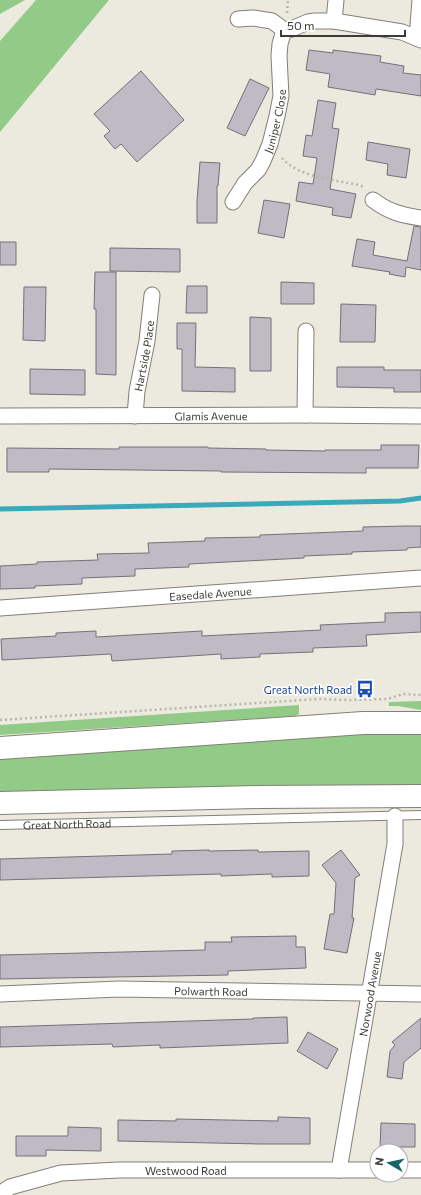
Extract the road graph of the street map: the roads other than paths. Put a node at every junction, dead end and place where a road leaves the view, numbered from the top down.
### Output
1 (336, 0) edge
2 (420, 0) edge
3 (238, 19) dead end
4 (334, 21) junction
5 (284, 30) junction
6 (419, 39) edge
7 (373, 200) road end
8 (233, 202) dead end
9 (421, 218) edge
10 (152, 295) dead end
11 (306, 331) dead end
12 (305, 415) junction
13 (0, 416) edge
14 (135, 416) junction
15 (421, 416) edge
16 (421, 578) edge
17 (0, 608) edge
18 (421, 723) edge
19 (0, 748) edge
20 (421, 796) edge
21 (0, 803) edge
22 (421, 815) edge
23 (395, 816) junction
24 (0, 825) edge
25 (369, 993) junction
26 (0, 994) edge
27 (421, 994) edge
28 (339, 1170) junction
29 (369, 1170) edge
30 (409, 1170) edge
31 (421, 1170) edge
32 (0, 1194) edge

1 - 4 street
2 - 6 street
3 - 5 street
4 - 5 street
4 - 6 street
5 - 8 street, Juniper Close
7 - 9 street
10 - 14 street, Hartside Place
11 - 12 street
12 - 14 street, Glamis Avenue
12 - 15 street, Glamis Avenue
13 - 14 street, Glamis Avenue
16 - 17 street, Easedale Avenue
18 - 19 main road
20 - 21 main road, Great North Road
22 - 23 lane, Great North Road
23 - 24 lane, Great North Road
23 - 25 street, Norwood Avenue
25 - 26 street, Polwarth Road
25 - 27 street, Polwarth Road
25 - 28 street, Norwood Avenue
28 - 29 street, Westwood Road
28 - 32 street, Westwood Road
30 - 31 street

